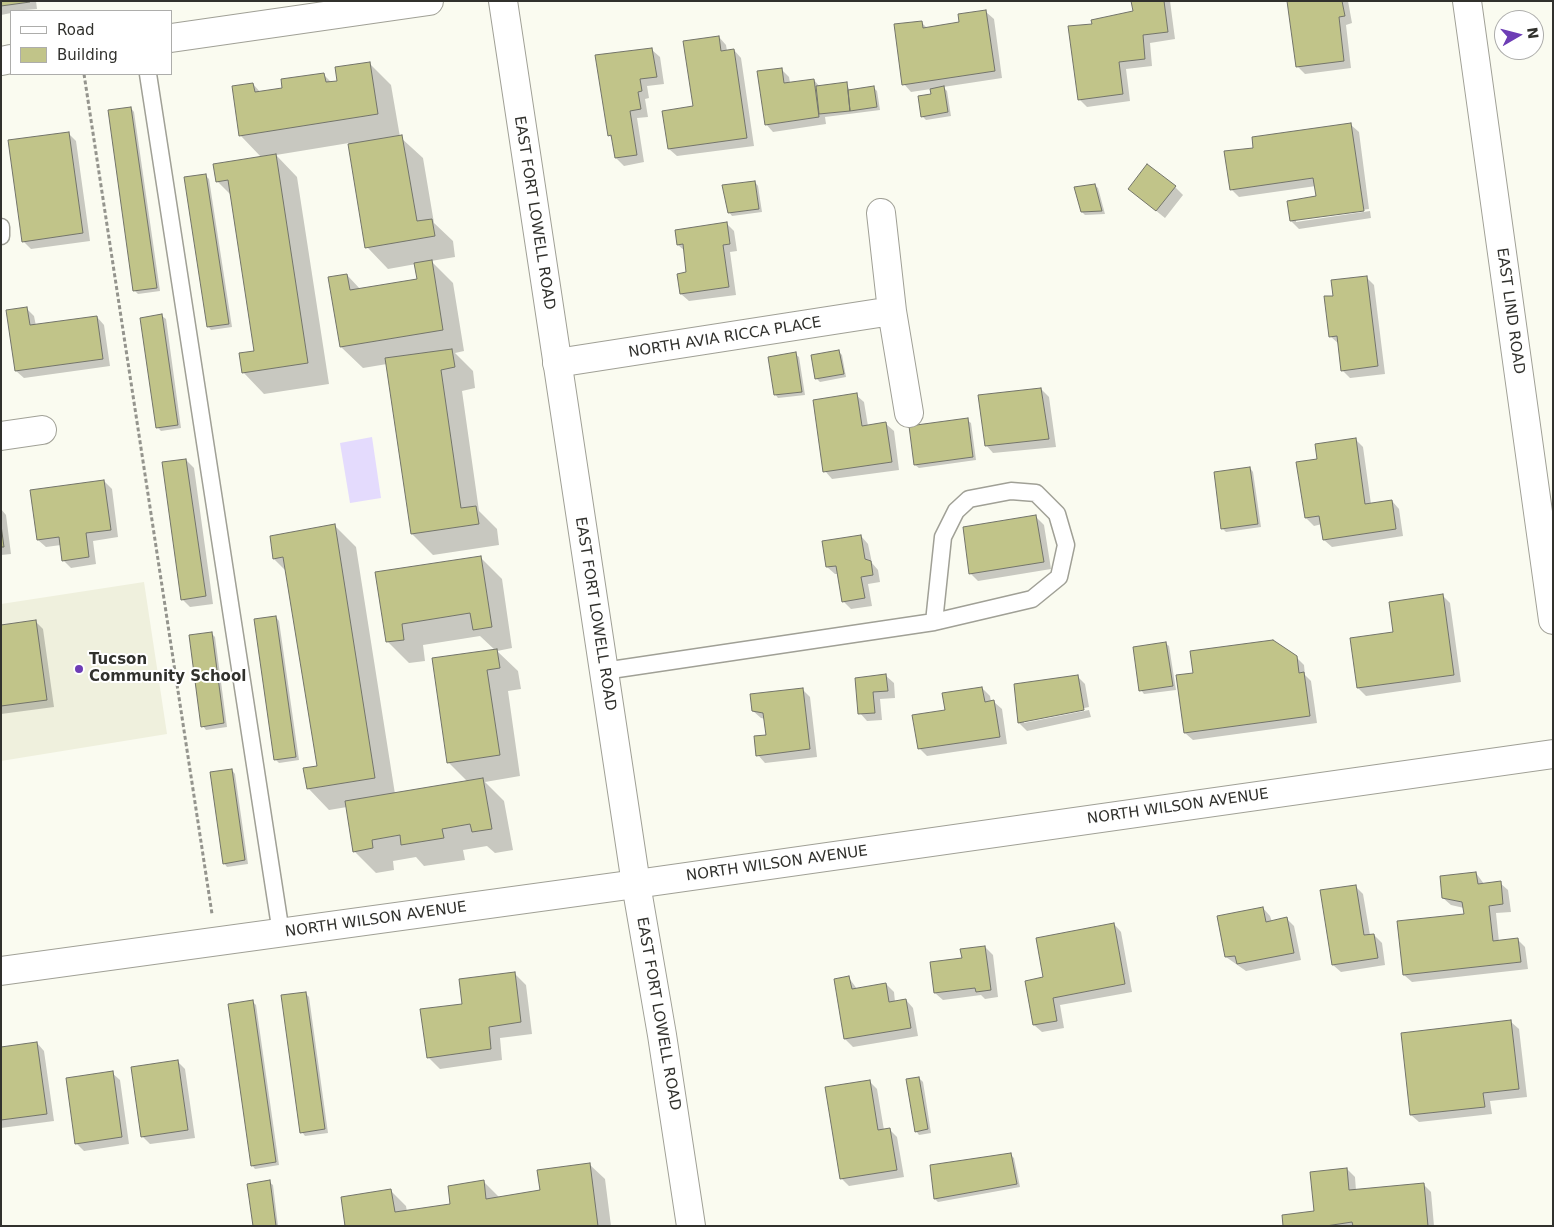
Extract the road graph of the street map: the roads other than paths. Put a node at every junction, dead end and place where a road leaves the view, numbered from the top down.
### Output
1 (429, 1) edge
2 (503, 1) edge
3 (1467, 1) edge
4 (172, 38) edge
5 (148, 75) edge
6 (882, 214) dead end
7 (1, 227) edge
8 (1, 236) edge
9 (892, 311) junction
10 (557, 363) junction
11 (909, 413) dead end
12 (42, 430) dead end
13 (1, 436) edge
14 (1553, 620) edge
15 (934, 622) junction
16 (604, 671) junction
17 (1553, 754) edge
18 (636, 884) junction
19 (281, 933) junction
20 (1, 971) edge
21 (691, 1226) edge

1 - 4 street
2 - 10 street, EAST FORT LOWELL ROAD
3 - 14 street, EAST LIND ROAD
5 - 19 lane
6 - 9 street
7 - 8 lane
9 - 10 street, NORTH AVIA RICCA PLACE
9 - 11 street
10 - 16 street, EAST FORT LOWELL ROAD
12 - 13 street
15 - 15 lane
15 - 16 lane
16 - 18 street, EAST FORT LOWELL ROAD
17 - 18 street, NORTH WILSON AVENUE
18 - 19 street, NORTH WILSON AVENUE
18 - 21 street, EAST FORT LOWELL ROAD
19 - 20 street, NORTH WILSON AVENUE

